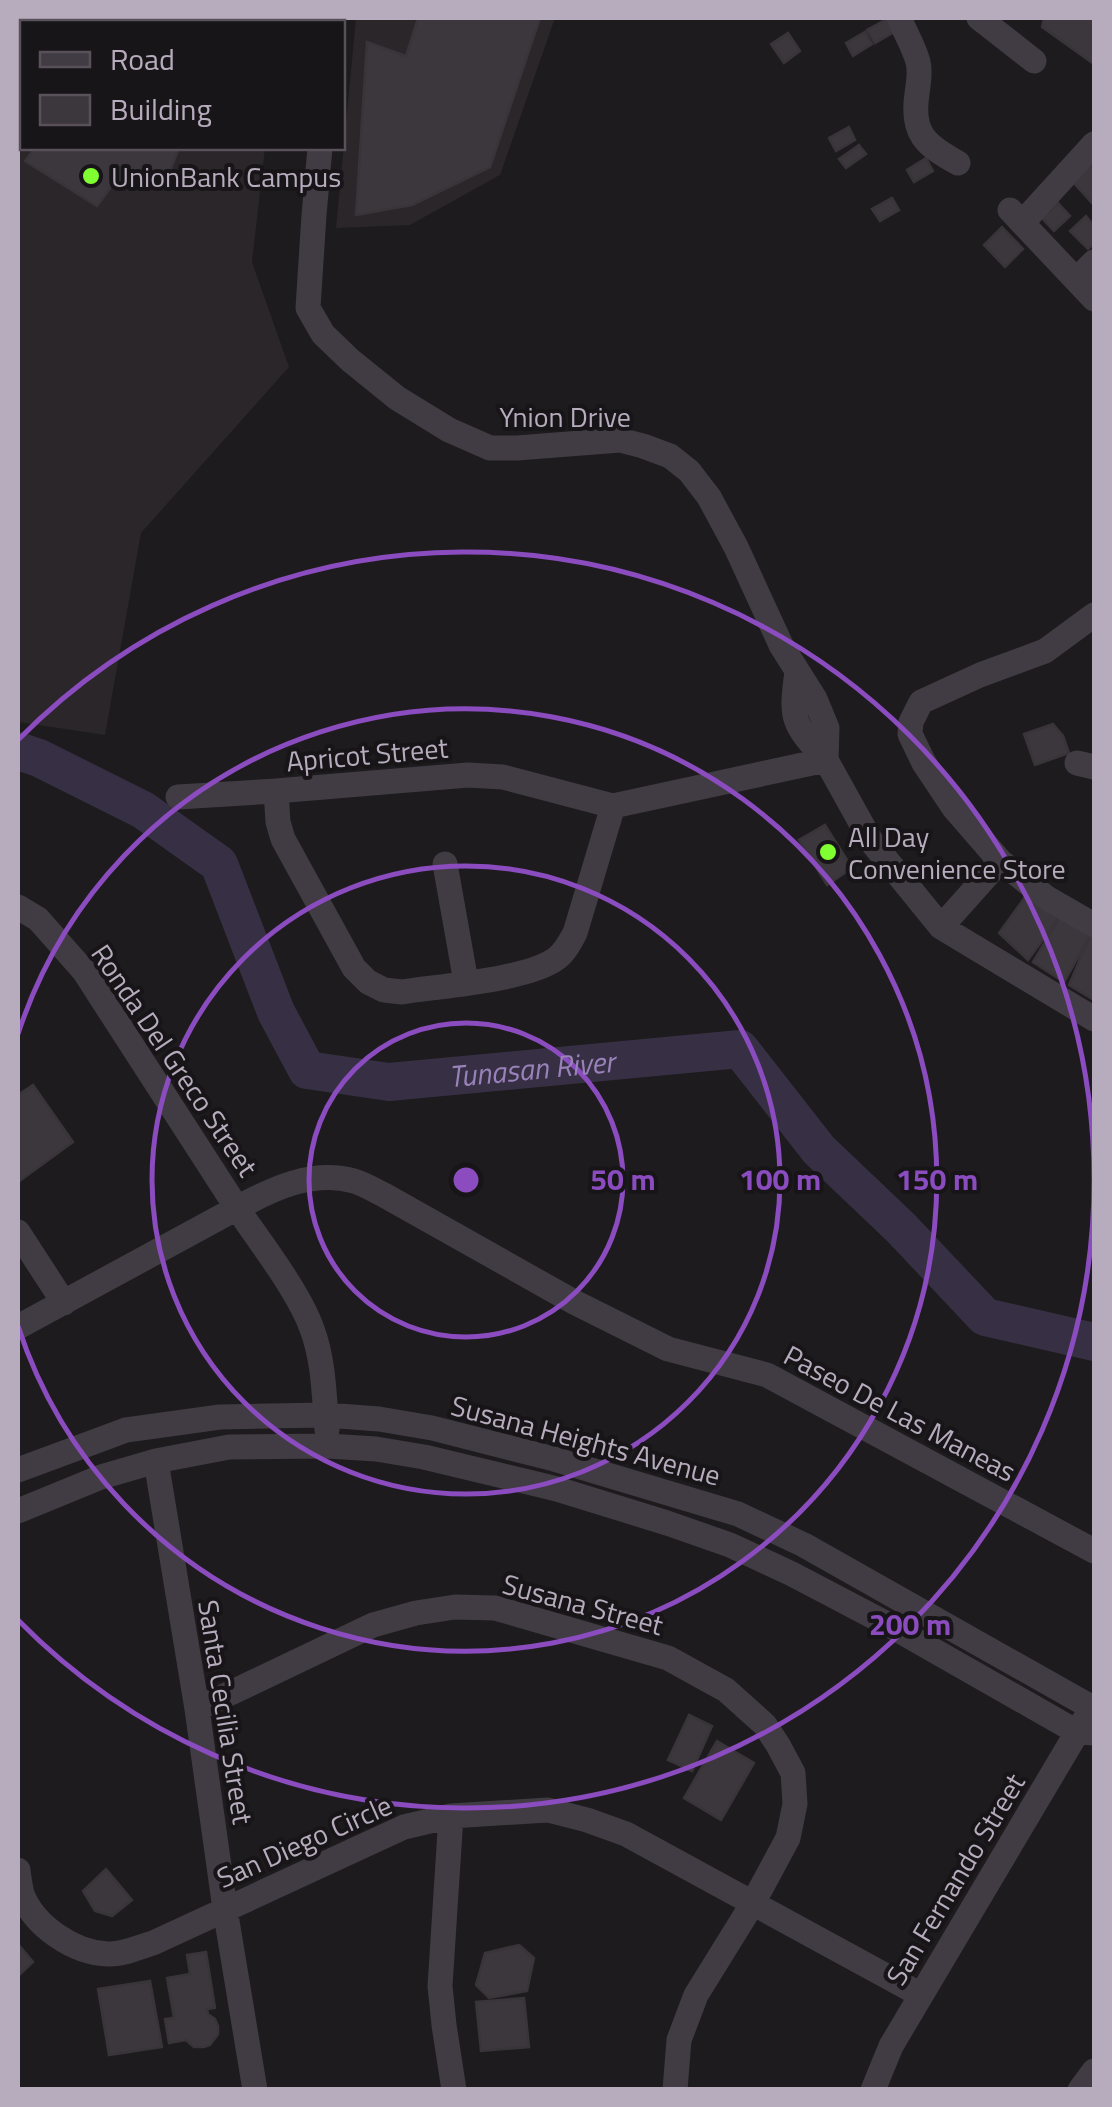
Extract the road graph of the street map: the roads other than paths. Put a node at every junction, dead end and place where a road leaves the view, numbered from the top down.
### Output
1 (900, 18) edge
2 (979, 18) edge
3 (1034, 61) dead end
4 (1094, 144) edge
5 (320, 150) edge
6 (958, 163) dead end
7 (1086, 271) edge
8 (1094, 300) edge
9 (1094, 615) edge
10 (797, 672) junction
11 (826, 760) junction
12 (276, 791) junction
13 (178, 796) dead end
14 (614, 806) junction
15 (1000, 861) junction
16 (446, 864) dead end
17 (18, 907) edge
18 (1094, 925) edge
19 (941, 927) junction
20 (466, 982) junction
21 (1094, 1020) edge
22 (237, 1208) junction
23 (18, 1232) edge
24 (64, 1303) junction
25 (18, 1327) edge
26 (326, 1415) junction
27 (328, 1446) junction
28 (156, 1461) junction
29 (18, 1470) edge
30 (18, 1511) edge
31 (1094, 1551) edge
32 (197, 1708) junction
33 (1090, 1717) edge
34 (450, 1816) junction
35 (18, 1870) edge
36 (753, 1903) junction
37 (225, 1909) junction
38 (921, 1995) junction
39 (1094, 2071) edge
40 (255, 2090) edge
41 (454, 2090) edge
42 (675, 2090) edge
43 (872, 2090) edge
44 (1080, 2090) edge

1 - 6 street
2 - 3 street
4 - 7 street
5 - 10 street, Ynion Drive
7 - 8 street
9 - 15 street
10 - 11 street, Ynion Drive
10 - 11 street
11 - 14 street, Apricot Street
11 - 19 street
12 - 13 street
12 - 14 street, Apricot Street
12 - 20 street, Apricot Street
14 - 20 street, Apricot Street
15 - 18 street
15 - 19 street
16 - 20 street
17 - 22 street, Ronda Del Greco Street
19 - 21 street
22 - 24 street, Paseo De Las Maneas
22 - 26 street, Ronda Del Greco Street
22 - 31 street, Paseo De Las Maneas
23 - 24 street
24 - 25 street, Paseo De Las Maneas
26 - 27 street, Ronda Del Greco Street
26 - 29 street, Susana Heights Avenue
26 - 33 street, Susana Heights Avenue
27 - 28 street, Susana Heights Avenue
27 - 33 street, Susana Heights Avenue
28 - 30 street, Susana Heights Avenue
28 - 32 street, Santa Cecilia Street
32 - 36 street, Susana Street
32 - 37 street, Santa Cecilia Street
33 - 38 street, San Fernando Street
34 - 36 street, San Diego Circle
34 - 37 street, San Diego Circle
34 - 41 street
35 - 37 street, San Diego Circle
36 - 38 street, San Diego Circle
36 - 42 street, Susana Street
37 - 40 street, Santa Cecilia Street
38 - 43 street, San Fernando Street
39 - 44 street

